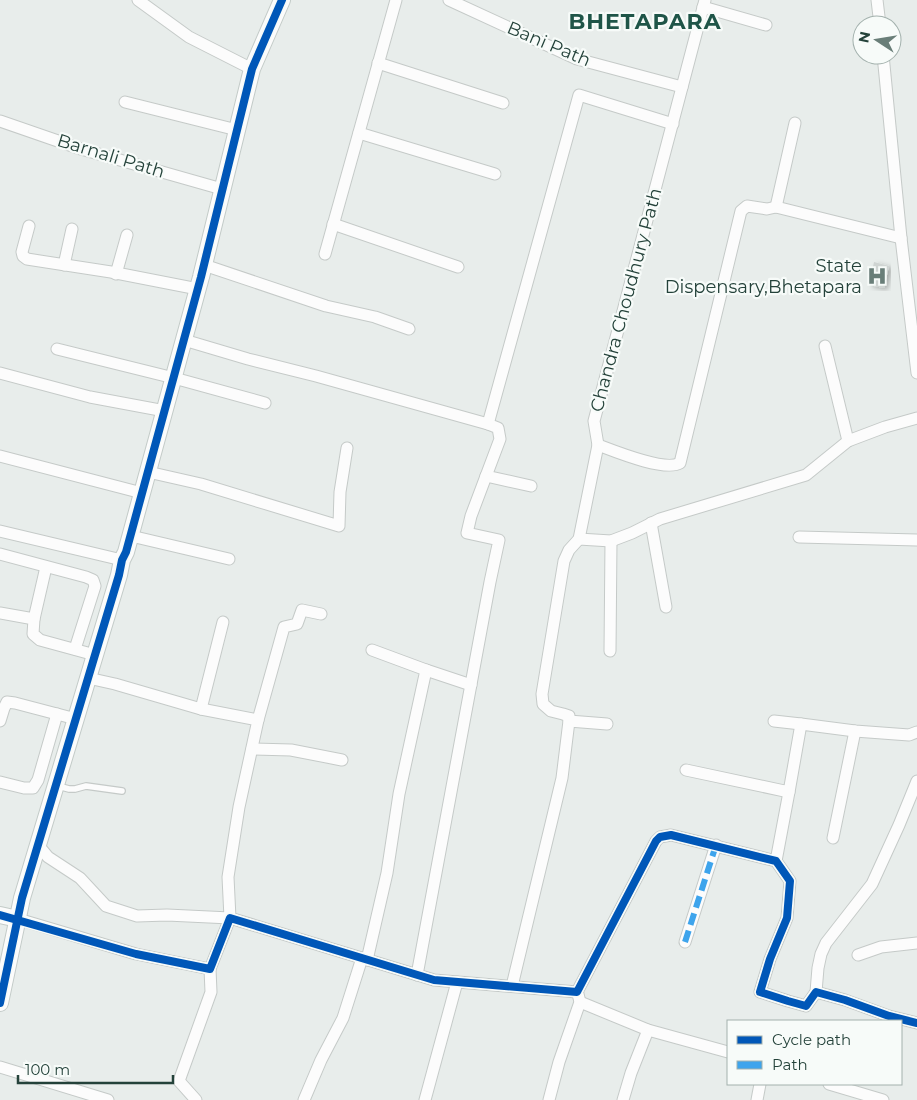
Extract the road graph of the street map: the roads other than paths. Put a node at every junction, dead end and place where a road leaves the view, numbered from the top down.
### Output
1 (138, 0) edge
2 (282, 0) edge
3 (396, 0) edge
4 (449, 0) edge
5 (877, 0) edge
6 (704, 4) edge
7 (879, 15) edge
8 (766, 25) dead end
9 (378, 63) junction
10 (884, 65) edge
11 (252, 69) junction
12 (682, 88) junction
13 (125, 102) dead end
14 (503, 103) dead end
15 (0, 121) edge
16 (794, 122) dead end
17 (672, 124) junction
18 (237, 130) junction
19 (359, 132) junction
20 (495, 174) dead end
21 (222, 189) junction
22 (776, 207) junction
23 (333, 224) junction
24 (29, 226) dead end
25 (72, 229) dead end
26 (127, 235) dead end
27 (901, 238) junction
28 (325, 254) dead end
29 (64, 265) junction
30 (204, 265) junction
31 (458, 267) dead end
32 (116, 274) junction
33 (198, 289) junction
34 (409, 329) dead end
35 (184, 340) junction
36 (825, 346) dead end
37 (57, 349) dead end
38 (0, 373) edge
39 (917, 373) edge
40 (174, 378) junction
41 (265, 403) dead end
42 (164, 411) junction
43 (917, 418) edge
44 (488, 424) junction
45 (848, 441) junction
46 (598, 445) junction
47 (347, 448) dead end
48 (0, 456) edge
49 (148, 472) junction
50 (486, 476) junction
51 (531, 486) dead end
52 (142, 493) junction
53 (651, 523) junction
54 (0, 531) edge
55 (131, 536) junction
56 (799, 537) dead end
57 (579, 539) junction
58 (917, 540) edge
59 (611, 541) junction
60 (0, 554) edge
61 (229, 559) dead end
62 (122, 560) junction
63 (46, 567) junction
64 (666, 607) dead end
65 (0, 612) edge
66 (321, 614) dead end
67 (34, 619) junction
68 (223, 622) dead end
69 (75, 649) junction
70 (372, 650) dead end
71 (610, 651) dead end
72 (95, 655) junction
73 (426, 670) junction
74 (88, 678) junction
75 (471, 685) junction
76 (201, 709) junction
77 (57, 714) junction
78 (76, 720) junction
79 (258, 720) junction
80 (0, 721) edge
81 (774, 721) dead end
82 (569, 722) junction
83 (607, 724) dead end
84 (801, 724) junction
85 (855, 731) junction
86 (917, 732) edge
87 (252, 749) junction
88 (342, 760) dead end
89 (686, 770) dead end
90 (917, 781) edge
91 (0, 782) edge
92 (56, 786) junction
93 (122, 792) dead end
94 (789, 792) junction
95 (833, 838) dead end
96 (716, 845) junction
97 (38, 846) junction
98 (776, 861) junction
99 (0, 915) edge
100 (230, 918) junction
101 (18, 920) junction
102 (685, 942) dead end
103 (917, 943) edge
104 (858, 955) dead end
105 (365, 959) junction
106 (210, 968) junction
107 (417, 975) junction
108 (457, 982) junction
109 (512, 986) junction
110 (816, 992) junction
111 (578, 997) junction
112 (0, 1003) edge
113 (917, 1024) edge
114 (648, 1030) junction
115 (727, 1052) edge
116 (0, 1067) edge
117 (760, 1085) edge
118 (832, 1085) edge
119 (108, 1100) edge
120 (196, 1100) edge
121 (304, 1100) edge
122 (425, 1100) edge
123 (549, 1100) edge
124 (623, 1100) edge
125 (757, 1100) edge
126 (883, 1100) edge

1 - 11 street
2 - 11 street
3 - 9 street
4 - 12 street, Bani Path
5 - 7 street
6 - 8 street
6 - 12 street, Chandra Choudhury Path
9 - 14 street
9 - 19 street
10 - 27 street
11 - 18 street
12 - 17 street, Chandra Choudhury Path
13 - 18 street
15 - 21 street, Barnali Path
16 - 22 street
17 - 44 street
17 - 46 street, Chandra Choudhury Path
18 - 21 street
19 - 20 street
19 - 23 street
21 - 30 street
22 - 27 street
22 - 46 street
23 - 28 street
23 - 31 street
24 - 29 street
25 - 29 street
26 - 32 street
27 - 39 street
29 - 32 street
30 - 33 street
30 - 34 street
32 - 33 street
33 - 35 street
35 - 40 street
35 - 44 street
36 - 45 street
37 - 40 street
38 - 42 street
40 - 41 street
40 - 42 street
42 - 49 street
43 - 45 street
44 - 50 street
45 - 53 street
46 - 57 street, Chandra Choudhury Path
47 - 49 street
48 - 52 street
49 - 52 street
50 - 51 street
50 - 75 street
52 - 55 street
53 - 59 street
53 - 64 street
54 - 62 street
55 - 61 street
55 - 62 street
56 - 58 street
57 - 59 street
57 - 82 street
59 - 71 street
60 - 63 street
62 - 72 street
63 - 67 street
63 - 69 street
65 - 67 street
66 - 79 street
67 - 69 street
68 - 76 street
69 - 72 street
70 - 73 street
72 - 74 street
73 - 75 street
73 - 105 street
74 - 76 street
74 - 78 street
75 - 107 street
76 - 79 street
77 - 78 street
77 - 80 street
77 - 91 street
78 - 92 street
79 - 87 street
81 - 84 street
82 - 83 street
82 - 109 street
84 - 85 street
84 - 94 street
85 - 86 street
85 - 95 street
87 - 88 street
87 - 100 street
89 - 94 street
90 - 110 street
92 - 93 lane
92 - 97 street
94 - 98 street
96 - 98 street
96 - 102 street
96 - 111 street
97 - 100 street
97 - 101 street
98 - 110 street
99 - 101 street
100 - 105 street
100 - 106 street
101 - 106 street
101 - 112 street
103 - 104 street
105 - 107 street
105 - 121 street
106 - 120 street
107 - 108 street
108 - 109 street
108 - 122 street
109 - 111 street
110 - 113 street
111 - 114 street
111 - 123 street
114 - 115 street
114 - 124 street
116 - 119 street
117 - 125 street
118 - 126 street

